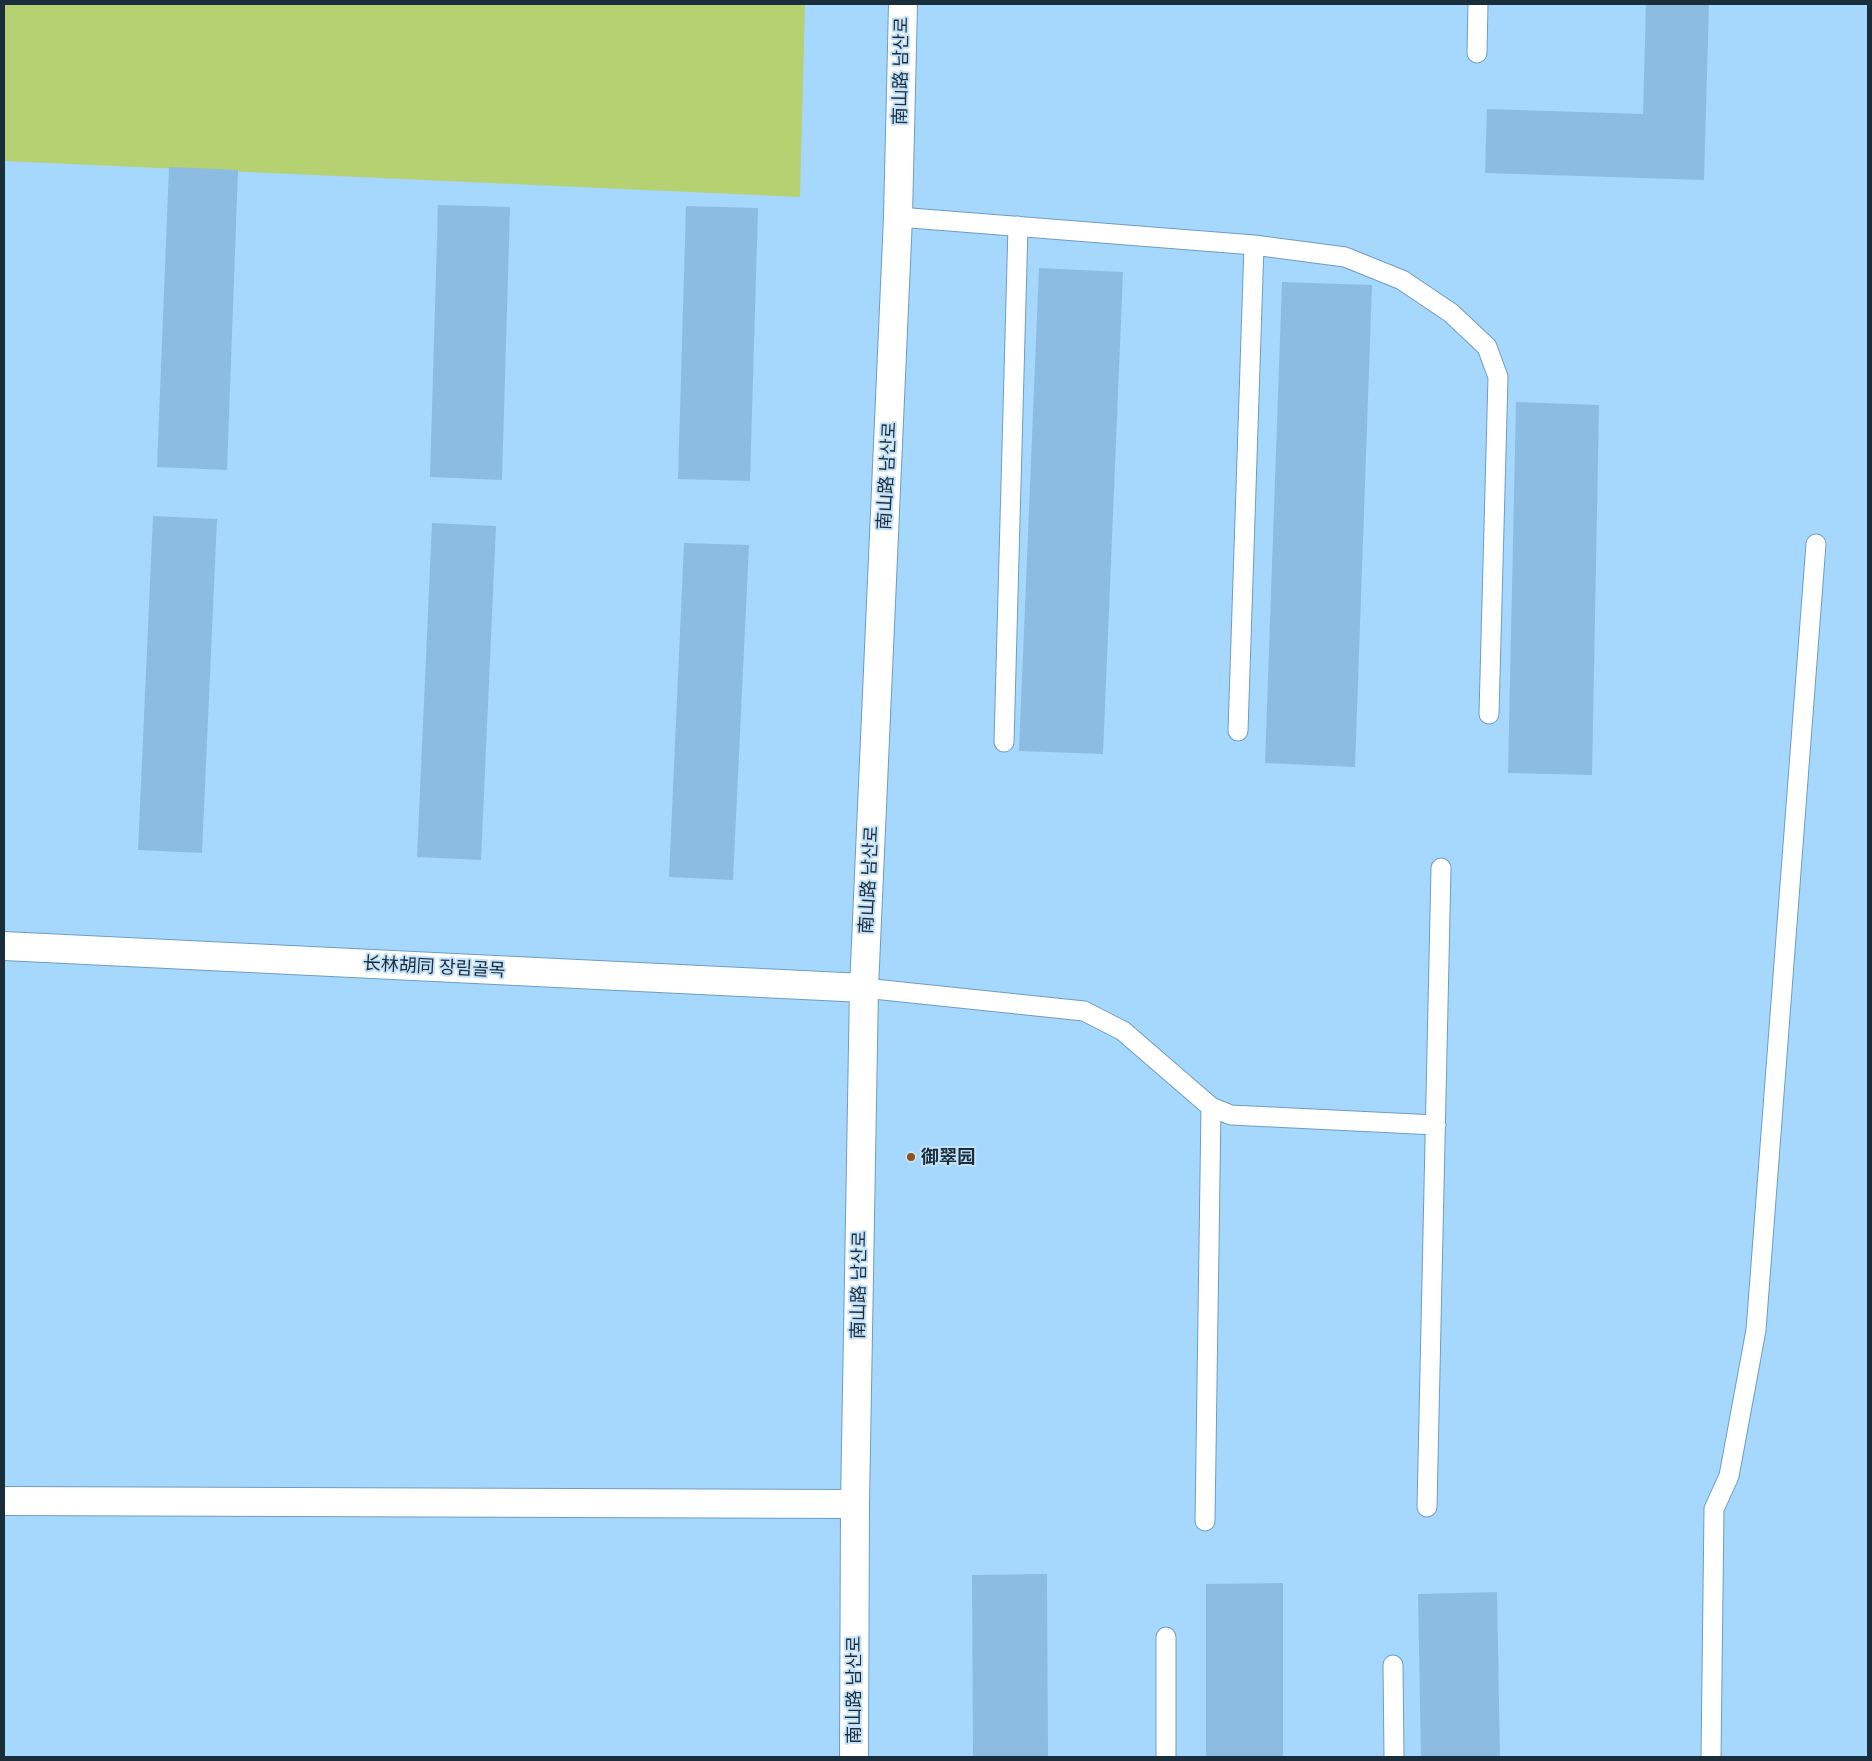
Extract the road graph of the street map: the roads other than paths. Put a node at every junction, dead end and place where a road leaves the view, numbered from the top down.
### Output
1 (903, 4) edge
2 (1478, 4) edge
3 (1477, 53) dead end
4 (898, 217) junction
5 (1018, 226) junction
6 (1254, 245) junction
7 (1816, 544) dead end
8 (1489, 714) dead end
9 (1238, 731) dead end
10 (1004, 742) dead end
11 (1441, 868) dead end
12 (4, 946) edge
13 (864, 988) junction
14 (1211, 1107) junction
15 (1436, 1125) junction
16 (4, 1501) edge
17 (855, 1504) junction
18 (1427, 1507) dead end
19 (1205, 1521) dead end
20 (1166, 1637) dead end
21 (1393, 1665) dead end
22 (854, 1757) edge
23 (1166, 1757) edge
24 (1394, 1757) edge
25 (1711, 1757) edge

1 - 4 street, 南山路 남산로
2 - 3 lane
4 - 5 lane
4 - 13 street, 南山路 남산로
5 - 6 lane
5 - 10 lane
6 - 8 lane
6 - 9 lane
7 - 25 lane
11 - 15 lane
12 - 13 street, 长林胡同 장림골목
13 - 14 lane
13 - 17 street, 南山路 남산로
14 - 15 lane
14 - 19 lane
15 - 18 lane
16 - 17 street
17 - 22 street, 南山路 남산로
20 - 23 lane
21 - 24 lane

